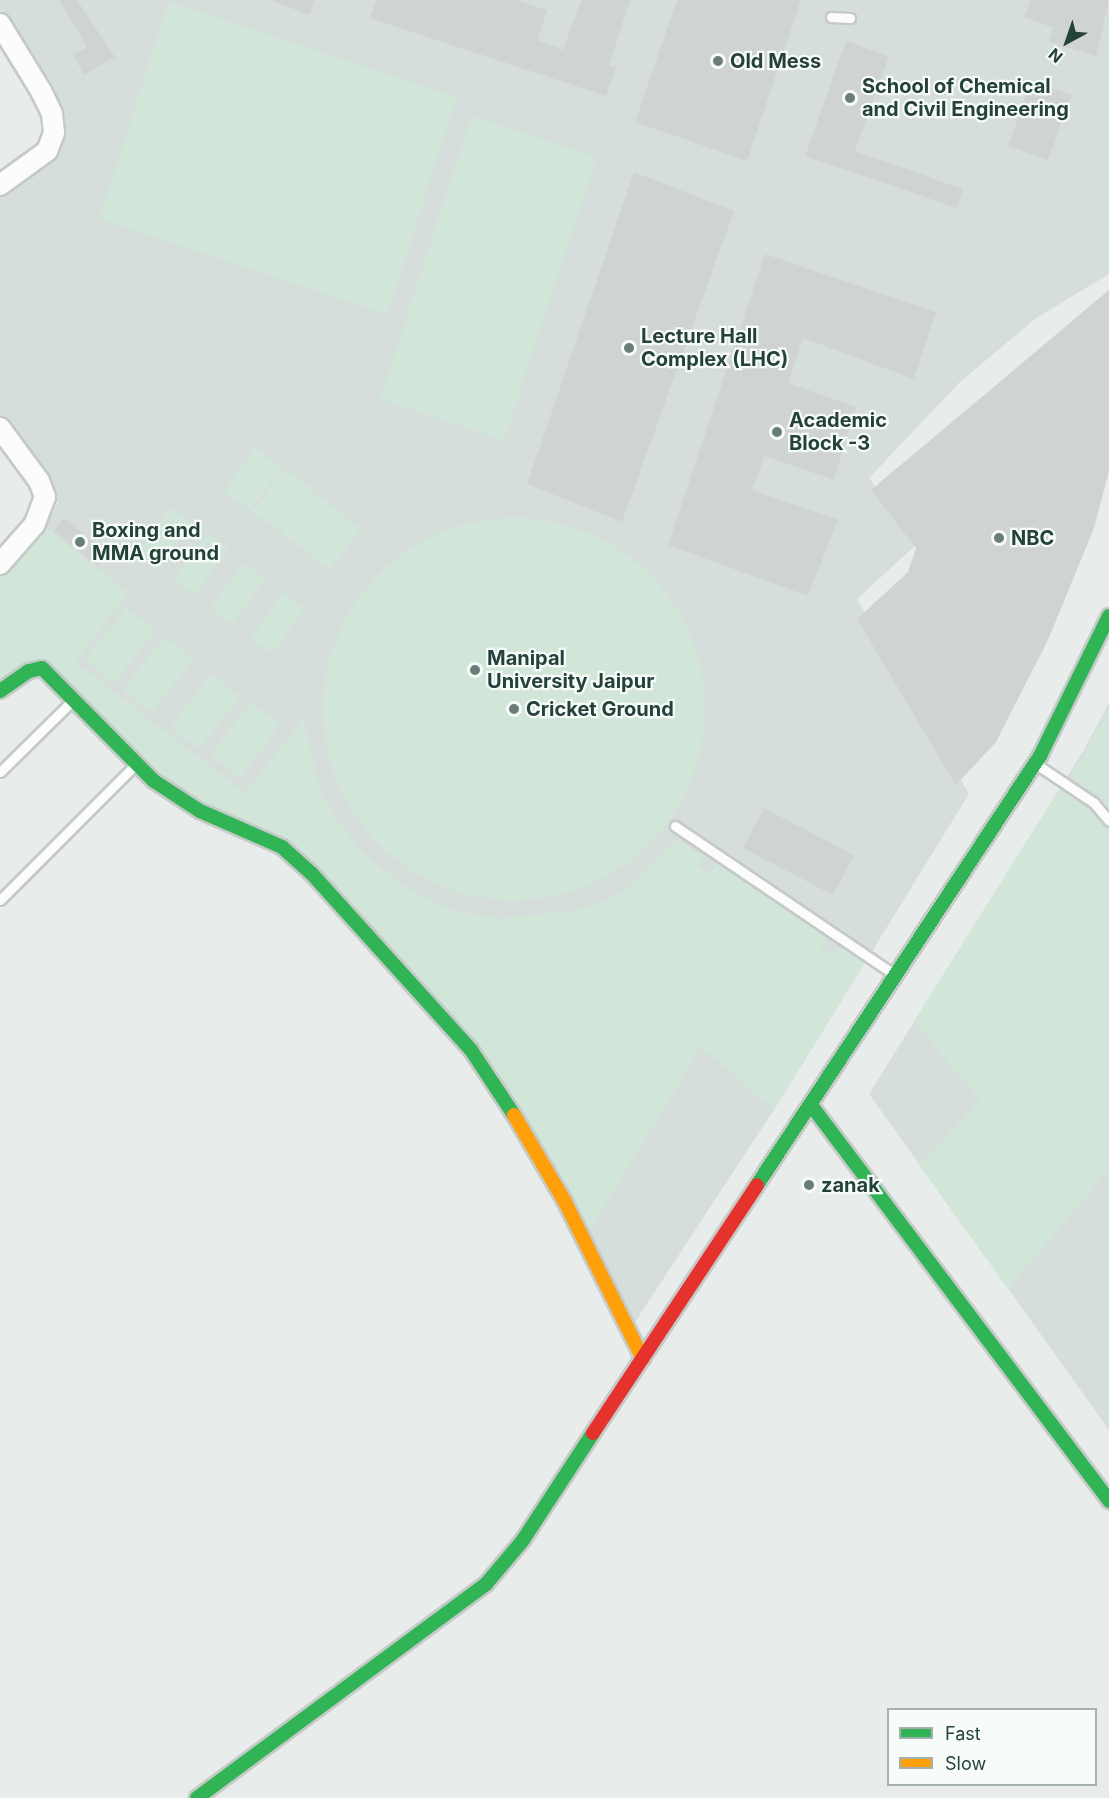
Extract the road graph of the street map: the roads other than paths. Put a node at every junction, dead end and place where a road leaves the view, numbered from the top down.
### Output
1 (831, 17) dead end
2 (850, 18) dead end
3 (0, 24) edge
4 (0, 185) edge
5 (0, 428) edge
6 (0, 564) edge
7 (1109, 616) edge
8 (0, 692) edge
9 (73, 700) junction
10 (1035, 763) junction
11 (135, 766) junction
12 (0, 772) edge
13 (1109, 821) edge
14 (675, 826) dead end
15 (0, 900) edge
16 (896, 975) junction
17 (811, 1105) junction
18 (643, 1359) junction
19 (1109, 1501) edge
20 (197, 1798) edge

1 - 2 lane
3 - 4 street
5 - 6 street
7 - 10 street
8 - 9 street
9 - 11 street
9 - 12 lane
10 - 13 lane
10 - 16 street
11 - 15 lane
11 - 18 street
14 - 16 lane
16 - 17 street
17 - 18 street
17 - 19 street
18 - 20 street

